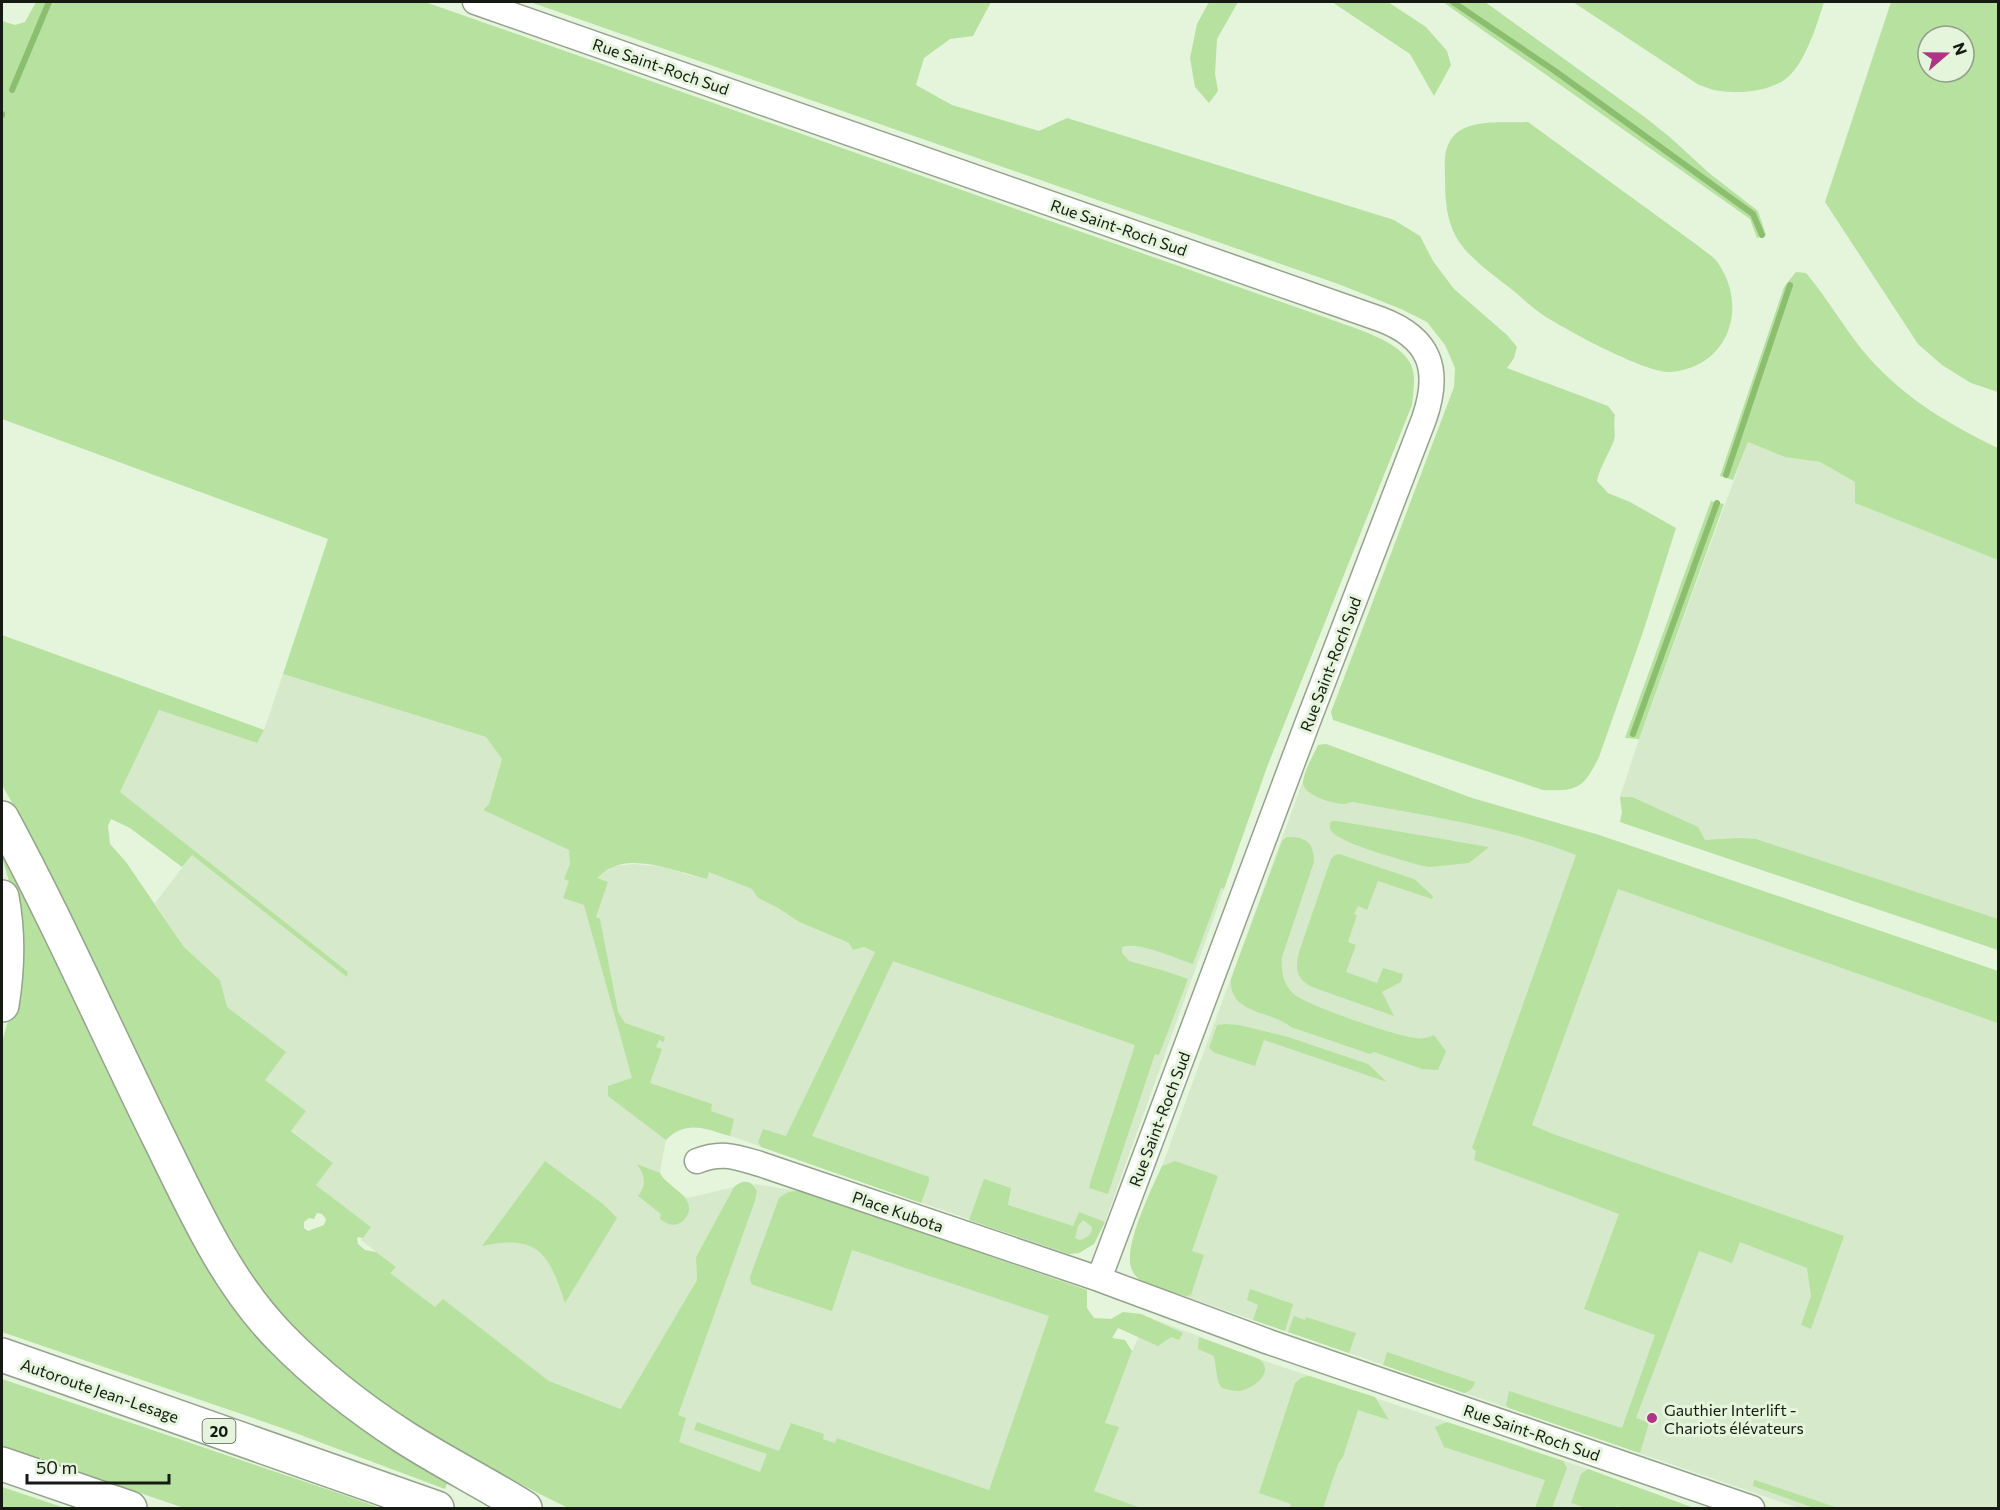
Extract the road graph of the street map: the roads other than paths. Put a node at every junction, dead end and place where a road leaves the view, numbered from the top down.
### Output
1 (475, 2) edge
2 (2, 818) edge
3 (2, 897) edge
4 (2, 1005) edge
5 (697, 1161) dead end
6 (1099, 1279) junction
7 (2, 1355) edge
8 (2, 1464) edge
9 (130, 1509) edge
10 (437, 1509) edge
11 (525, 1509) edge
12 (1752, 1509) edge

1 - 6 street, Rue Saint-Roch Sud
2 - 11 highway
3 - 4 highway
5 - 6 street, Place Kubota
6 - 12 street, Rue Saint-Roch Sud
7 - 10 highway, Autoroute Jean-Lesage / 20
8 - 9 highway

